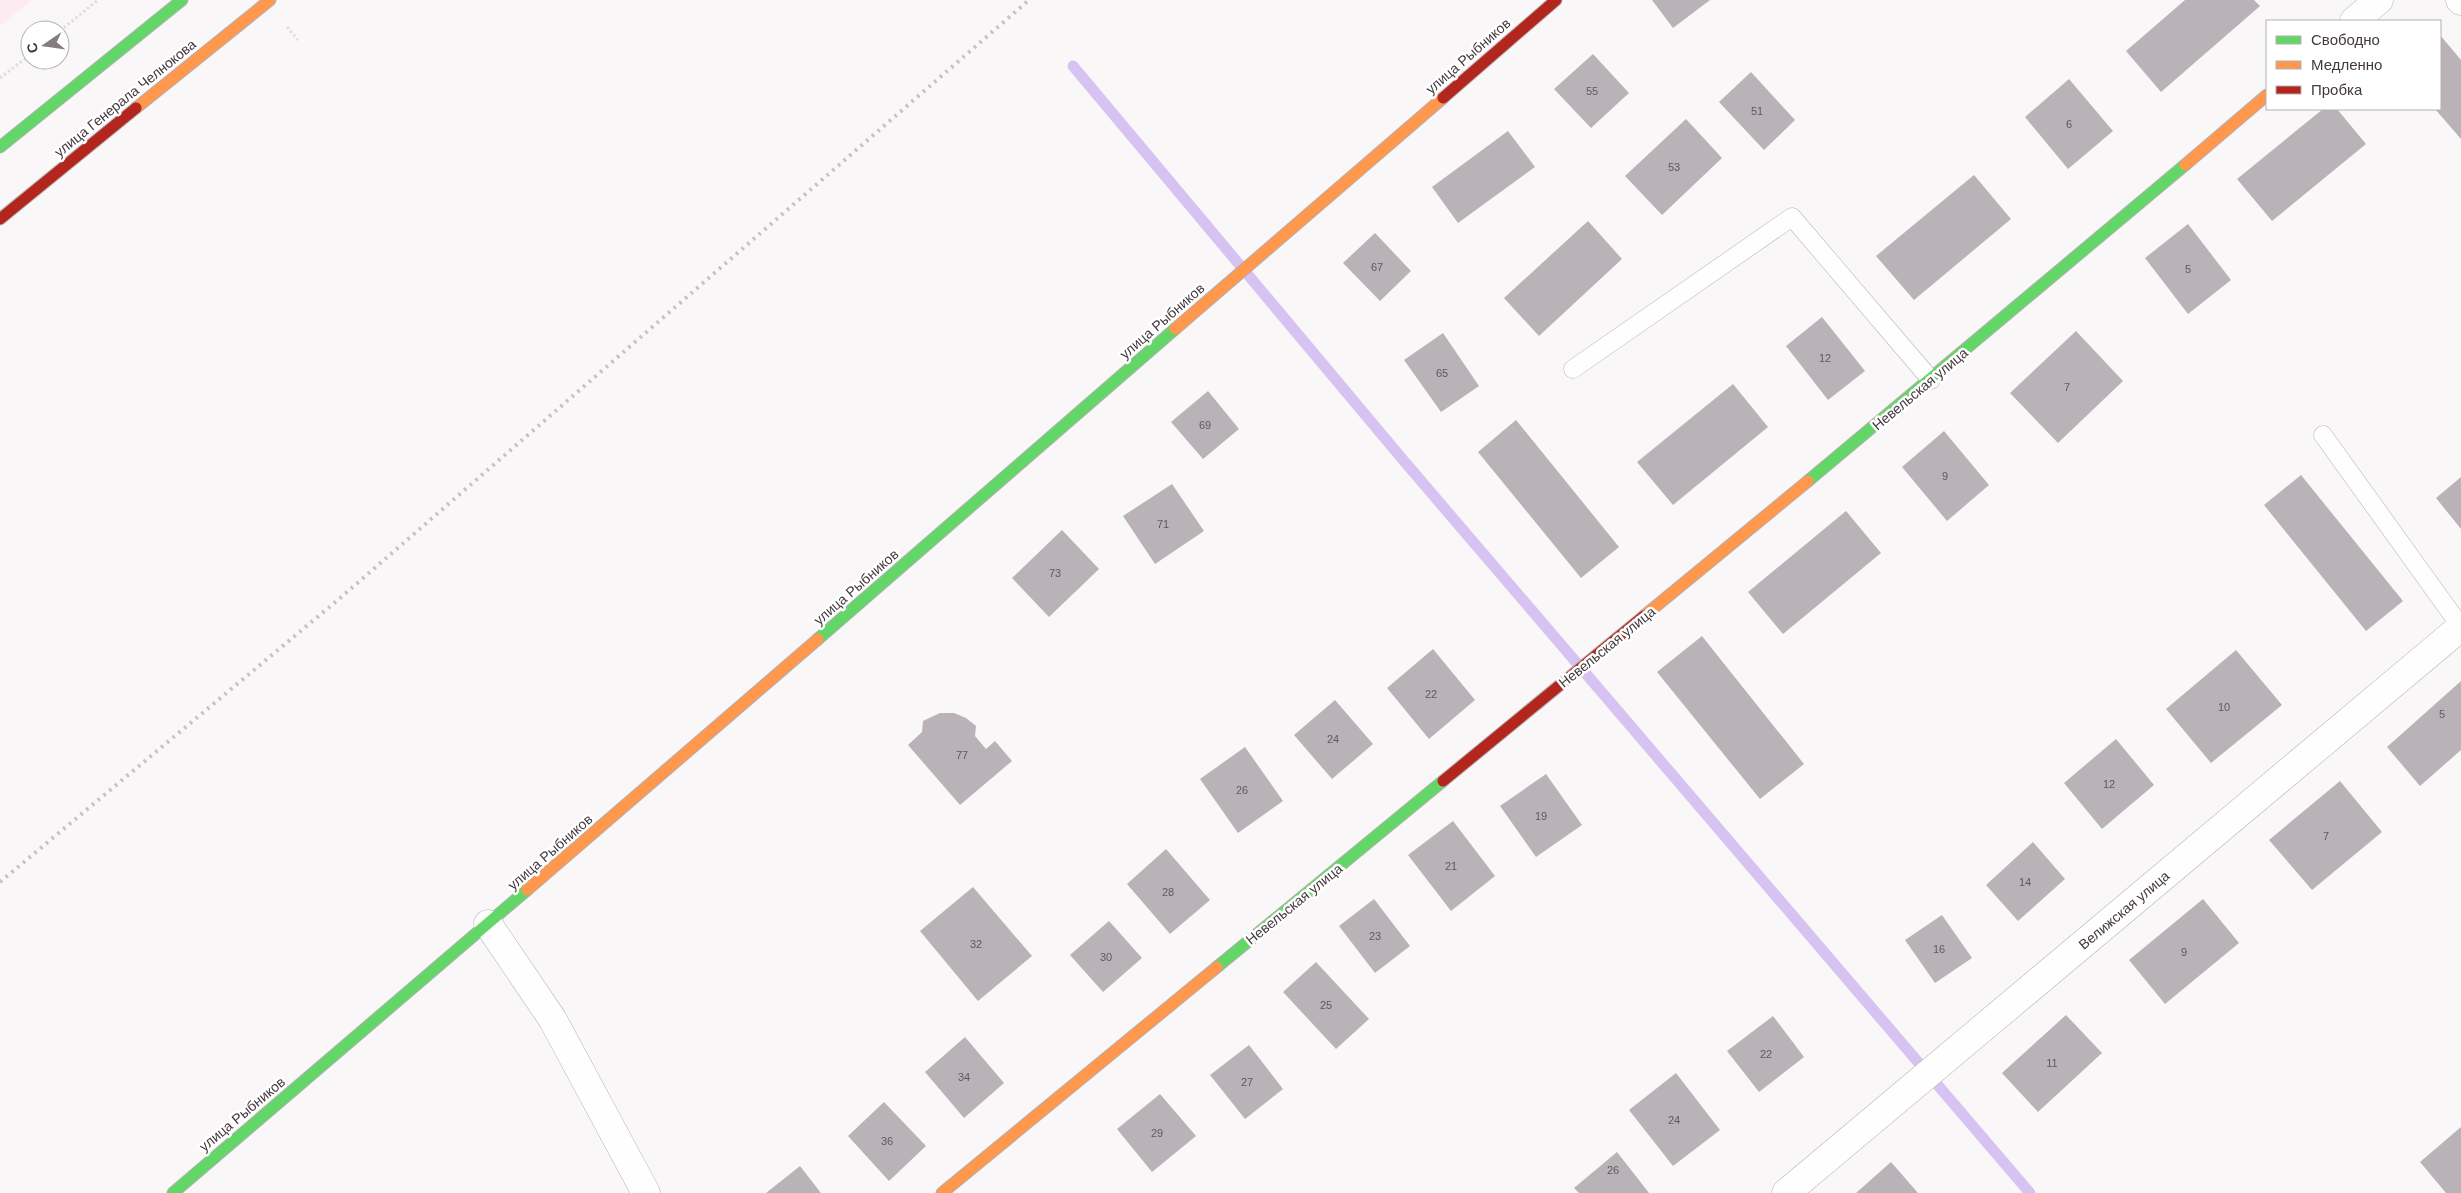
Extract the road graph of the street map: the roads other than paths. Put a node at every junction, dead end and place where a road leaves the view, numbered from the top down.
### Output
1 (182, 0) edge
2 (270, 0) edge
3 (1556, 0) edge
4 (2379, 0) edge
5 (2355, 20) edge
6 (2266, 96) edge
7 (0, 147) edge
8 (0, 219) edge
9 (1573, 369) dead end
10 (1931, 380) junction
11 (2324, 435) dead end
12 (2461, 627) edge
13 (488, 924) junction
14 (173, 1193) edge
15 (646, 1193) edge
16 (942, 1193) edge
17 (1786, 1193) edge

1 - 7 street
2 - 8 street, улица Генерала Челнокова
3 - 13 street, улица Рыбников
4 - 5 street
6 - 10 street, Невельская улица
9 - 10 lane
10 - 16 street, Невельская улица
11 - 12 lane
12 - 17 street, Велижская улица
13 - 14 street, улица Рыбников
13 - 15 street

